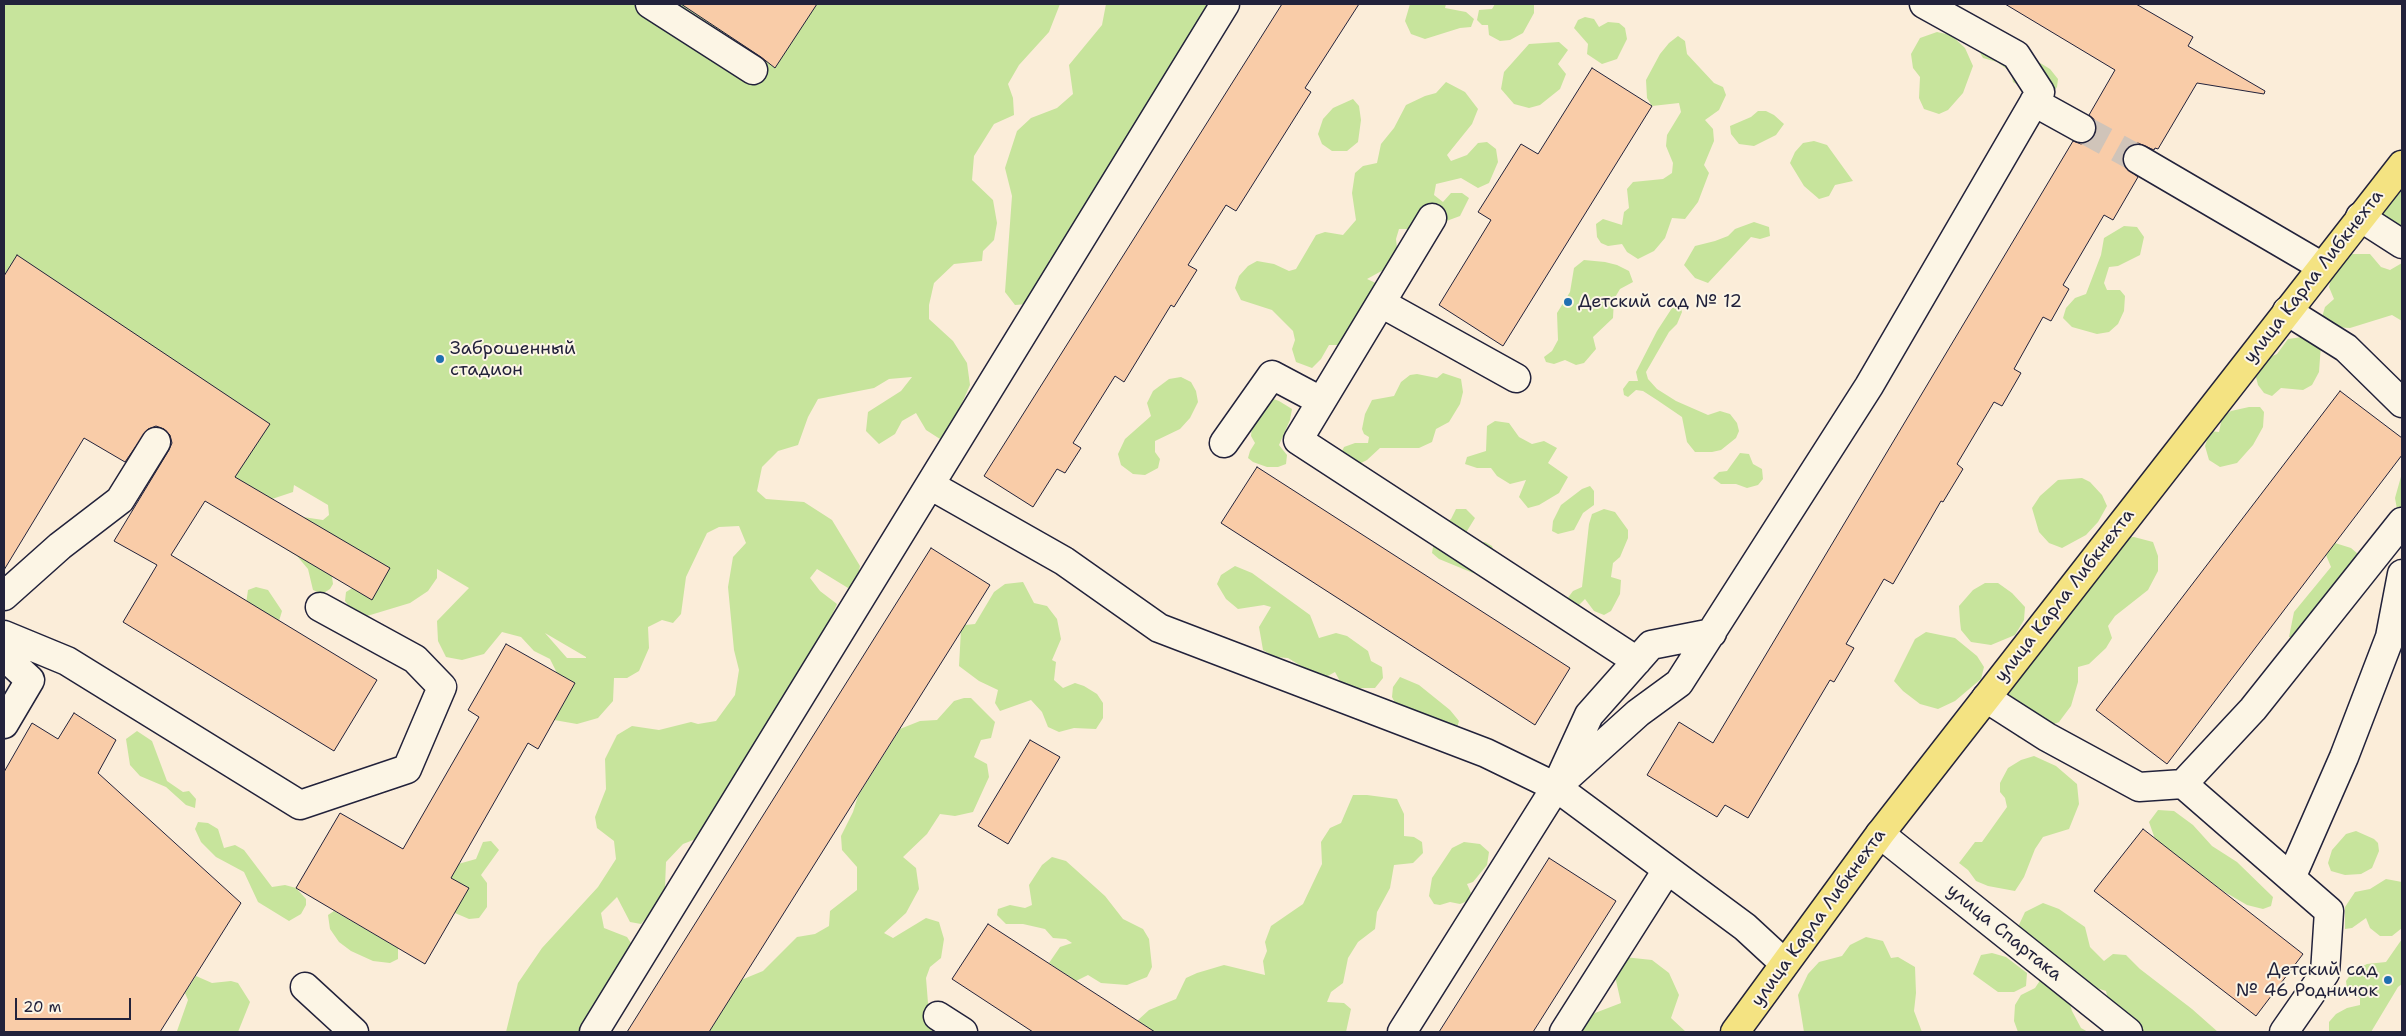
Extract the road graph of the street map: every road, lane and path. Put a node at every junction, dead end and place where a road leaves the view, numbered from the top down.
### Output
1 (650, 4) edge
2 (1226, 4) edge
3 (1924, 4) edge
4 (753, 70) dead end
5 (2034, 102) junction
6 (2081, 128) tunnel mouth
7 (2138, 159) tunnel mouth
8 (2402, 165) edge
9 (2360, 217) junction
10 (1432, 218) dead end
11 (2402, 244) edge
12 (2321, 266) junction
13 (1381, 303) junction
14 (2287, 311) junction
15 (1516, 378) dead end
16 (1322, 401) junction
17 (2402, 402) edge
18 (156, 442) dead end
19 (1224, 443) dead end
20 (930, 485) junction
21 (2400, 534) edge
22 (2402, 574) edge
23 (4, 596) edge
24 (320, 607) dead end
25 (1712, 633) junction
26 (4, 635) edge
27 (4, 656) edge
28 (1637, 661) junction
29 (1986, 698) junction
30 (4, 724) edge
31 (2183, 784) junction
32 (1556, 786) junction
33 (1880, 834) junction
34 (1667, 870) junction
35 (2292, 878) junction
36 (1784, 964) junction
37 (305, 987) dead end
38 (938, 1016) dead end
39 (354, 1032) edge
40 (594, 1032) edge
41 (963, 1032) edge
42 (1402, 1032) edge
43 (1564, 1032) edge
44 (1735, 1032) edge
45 (2128, 1032) edge
46 (2284, 1032) edge

1 - 4 street
2 - 20 street
3 - 5 street
5 - 6 street
5 - 25 street
7 - 12 street
8 - 9 main road, улица Карла Либкнехта
9 - 11 street
9 - 12 main road, улица Карла Либкнехта
10 - 13 street
12 - 14 main road, улица Карла Либкнехта
13 - 15 street
13 - 16 street
14 - 17 street
14 - 29 main road, улица Карла Либкнехта
16 - 19 street
16 - 28 street
18 - 23 street
20 - 32 street
20 - 40 street
21 - 31 street
22 - 35 street
24 - 26 street
25 - 28 street
25 - 32 street
27 - 30 street
28 - 32 street
29 - 31 street
29 - 33 main road, улица Карла Либкнехта
31 - 35 street
32 - 34 street
32 - 42 street
33 - 36 main road, улица Карла Либкнехта
33 - 45 street, улица Спартака
34 - 36 street
34 - 43 street
35 - 46 street
36 - 44 main road, улица Карла Либкнехта
37 - 39 street
38 - 41 street

